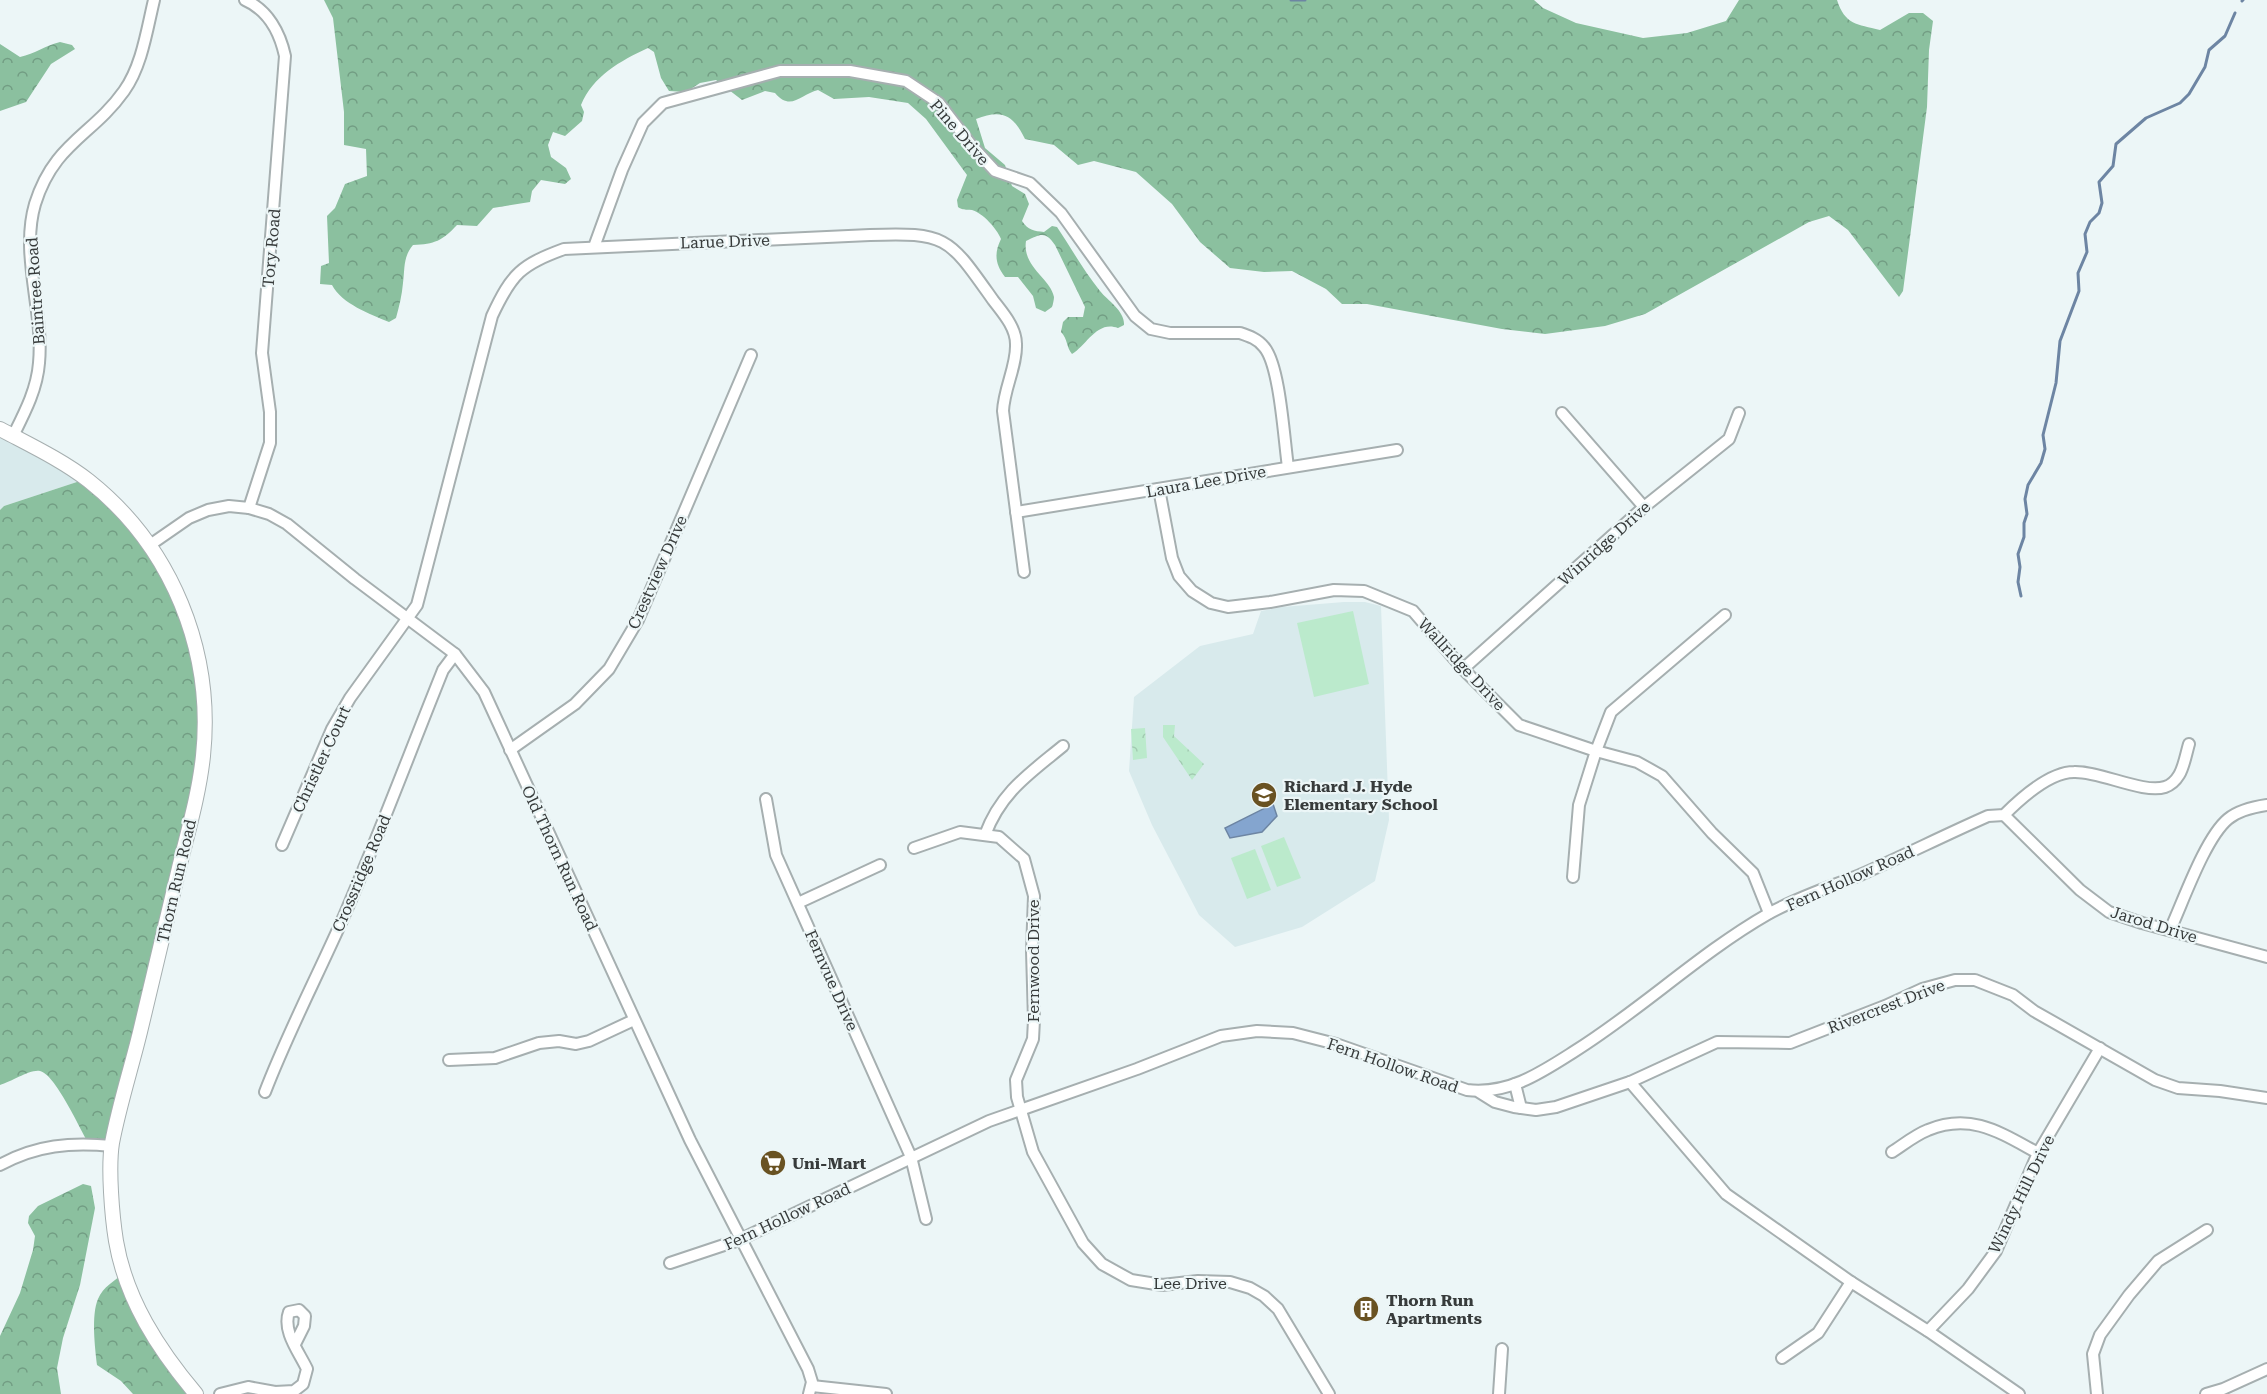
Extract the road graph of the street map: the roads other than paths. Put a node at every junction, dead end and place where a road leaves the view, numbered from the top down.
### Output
1 (154, 0) edge
2 (245, 0) edge
3 (594, 247) junction
4 (751, 355) dead end
5 (1562, 413) dead end
6 (1738, 413) dead end
7 (0, 429) edge
8 (13, 436) junction
9 (1397, 450) dead end
10 (1288, 467) junction
11 (1159, 489) junction
12 (1644, 507) junction
13 (249, 508) junction
14 (1016, 512) junction
15 (150, 545) junction
16 (1024, 572) dead end
17 (1725, 615) dead end
18 (407, 618) junction
19 (455, 654) junction
20 (1463, 669) junction
21 (2189, 744) dead end
22 (1063, 746) dead end
23 (510, 750) junction
24 (1596, 751) junction
25 (766, 799) dead end
26 (2267, 805) edge
27 (2004, 815) junction
28 (984, 835) junction
29 (282, 844) dead end
30 (914, 848) dead end
31 (880, 865) dead end
32 (1573, 878) dead end
33 (798, 903) junction
34 (1769, 913) junction
35 (2170, 930) junction
36 (2267, 957) edge
37 (634, 1020) junction
38 (2100, 1048) junction
39 (449, 1060) dead end
40 (1630, 1082) junction
41 (1515, 1084) junction
42 (1478, 1091) junction
43 (265, 1092) dead end
44 (2267, 1098) edge
45 (1521, 1108) junction
46 (1020, 1111) junction
47 (112, 1146) junction
48 (1892, 1152) dead end
49 (2038, 1153) junction
50 (911, 1157) junction
51 (0, 1165) edge
52 (926, 1219) dead end
53 (2207, 1230) dead end
54 (739, 1240) junction
55 (670, 1263) dead end
56 (1851, 1282) junction
57 (1928, 1331) junction
58 (295, 1344) dead end
59 (1502, 1349) dead end
60 (1782, 1358) dead end
61 (2267, 1369) edge
62 (810, 1390) edge
63 (196, 1394) edge
64 (220, 1394) edge
65 (886, 1394) edge
66 (1329, 1394) edge
67 (1499, 1394) edge
68 (2019, 1394) edge
69 (2097, 1394) edge
70 (2206, 1394) edge

1 - 8 street, Baintree Road
2 - 13 street, Tory Road
3 - 10 street, Pine Drive
3 - 14 street, Larue Drive
3 - 18 street, Larue Drive
4 - 23 street, Crestview Drive
5 - 12 street
6 - 12 street, Winridge Drive
7 - 8 street, Thorn Run Road
8 - 15 street, Thorn Run Road
9 - 10 street, Laura Lee Drive
10 - 11 street, Laura Lee Drive
11 - 14 street, Laura Lee Drive
11 - 20 street, Wallridge Drive
12 - 20 street, Winridge Drive
13 - 15 street, Old Thorn Run Road
13 - 18 street, Old Thorn Run Road
14 - 16 street, Larue Drive
15 - 47 street, Thorn Run Road
17 - 24 street
18 - 19 street, Old Thorn Run Road
18 - 29 street, Christler Court
19 - 23 street, Old Thorn Run Road
19 - 43 street, Crossridge Road
20 - 24 street, Wallridge Drive
21 - 27 street, Fern Hollow Road
22 - 28 street
23 - 37 street, Old Thorn Run Road
24 - 32 street
24 - 34 street, Wallridge Drive
25 - 33 street, Fernvue Drive
26 - 35 street
27 - 34 street, Fern Hollow Road
27 - 35 street, Jarod Drive
28 - 30 street, Fernwood Drive
28 - 46 street, Fernwood Drive
31 - 33 street
33 - 50 street, Fernvue Drive
34 - 41 street, Fern Hollow Road
35 - 36 street, Jarod Drive
37 - 39 street
37 - 54 street, Old Thorn Run Road
38 - 40 street, Rivercrest Drive
38 - 44 street, Rivercrest Drive
38 - 49 street, Windy Hill Drive
40 - 45 street, Rivercrest Drive
40 - 56 street
41 - 42 street, Fern Hollow Road
41 - 45 street
42 - 45 street, Rivercrest Drive
42 - 46 street, Fern Hollow Road
46 - 50 street, Fern Hollow Road
46 - 66 street, Lee Drive
47 - 51 street
47 - 63 street, Thorn Run Road
48 - 49 street
49 - 57 street, Windy Hill Drive
50 - 52 street, Fernvue Drive
50 - 54 street, Fern Hollow Road
53 - 69 street
54 - 55 street, Fern Hollow Road
54 - 62 street, Old Thorn Run Road
56 - 57 street
56 - 60 street
57 - 68 street
58 - 64 street
59 - 67 street
61 - 70 street
62 - 65 street

